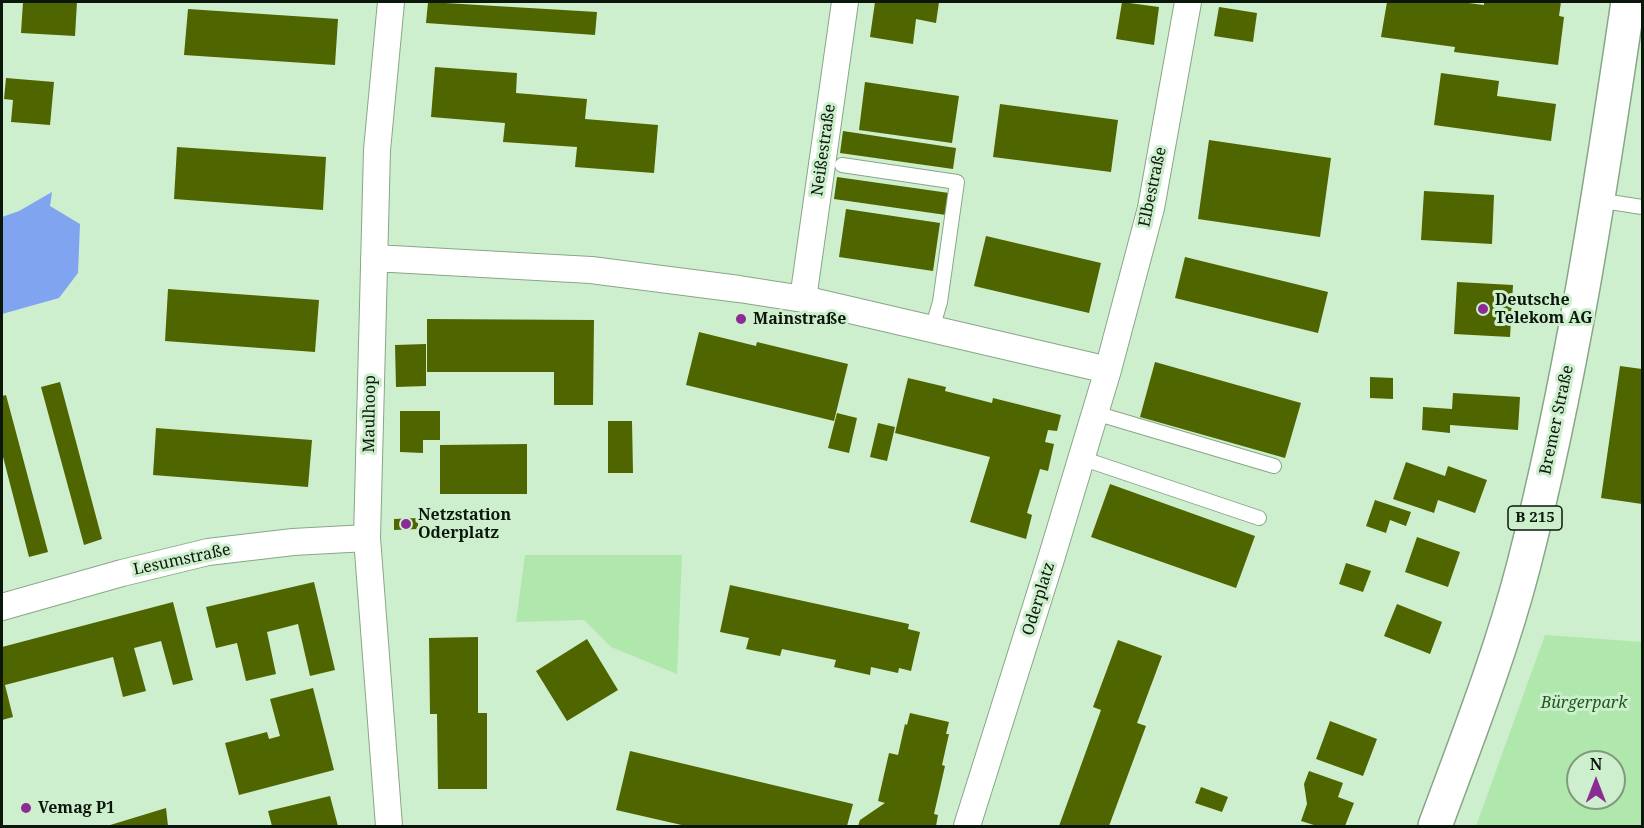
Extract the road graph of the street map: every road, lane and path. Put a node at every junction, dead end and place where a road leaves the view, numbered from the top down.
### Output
1 (391, 2) edge
2 (845, 2) edge
3 (1188, 2) edge
4 (1628, 2) edge
5 (842, 165) dead end
6 (1597, 200) junction
7 (1642, 207) edge
8 (374, 258) junction
9 (803, 299) junction
10 (932, 329) junction
11 (1108, 370) junction
12 (1095, 413) junction
13 (1082, 458) junction
14 (1274, 465) dead end
15 (1259, 518) dead end
16 (368, 538) junction
17 (2, 607) edge
18 (389, 826) edge
19 (967, 826) edge
20 (1435, 826) edge

1 - 8 street, Maulhoop
2 - 9 street, Neißestraße
3 - 11 street, Elbestraße
4 - 6 main road, Bremer Straße / B 215
5 - 10 lane
6 - 7 lane
6 - 20 main road, Bremer Straße / B 215
8 - 9 street
8 - 16 street, Maulhoop
9 - 10 street
10 - 11 street
11 - 12 street, Oderplatz
12 - 13 street, Oderplatz
12 - 14 lane
13 - 15 lane
13 - 19 street, Oderplatz
16 - 17 street, Lesumstraße
16 - 18 street, Maulhoop

